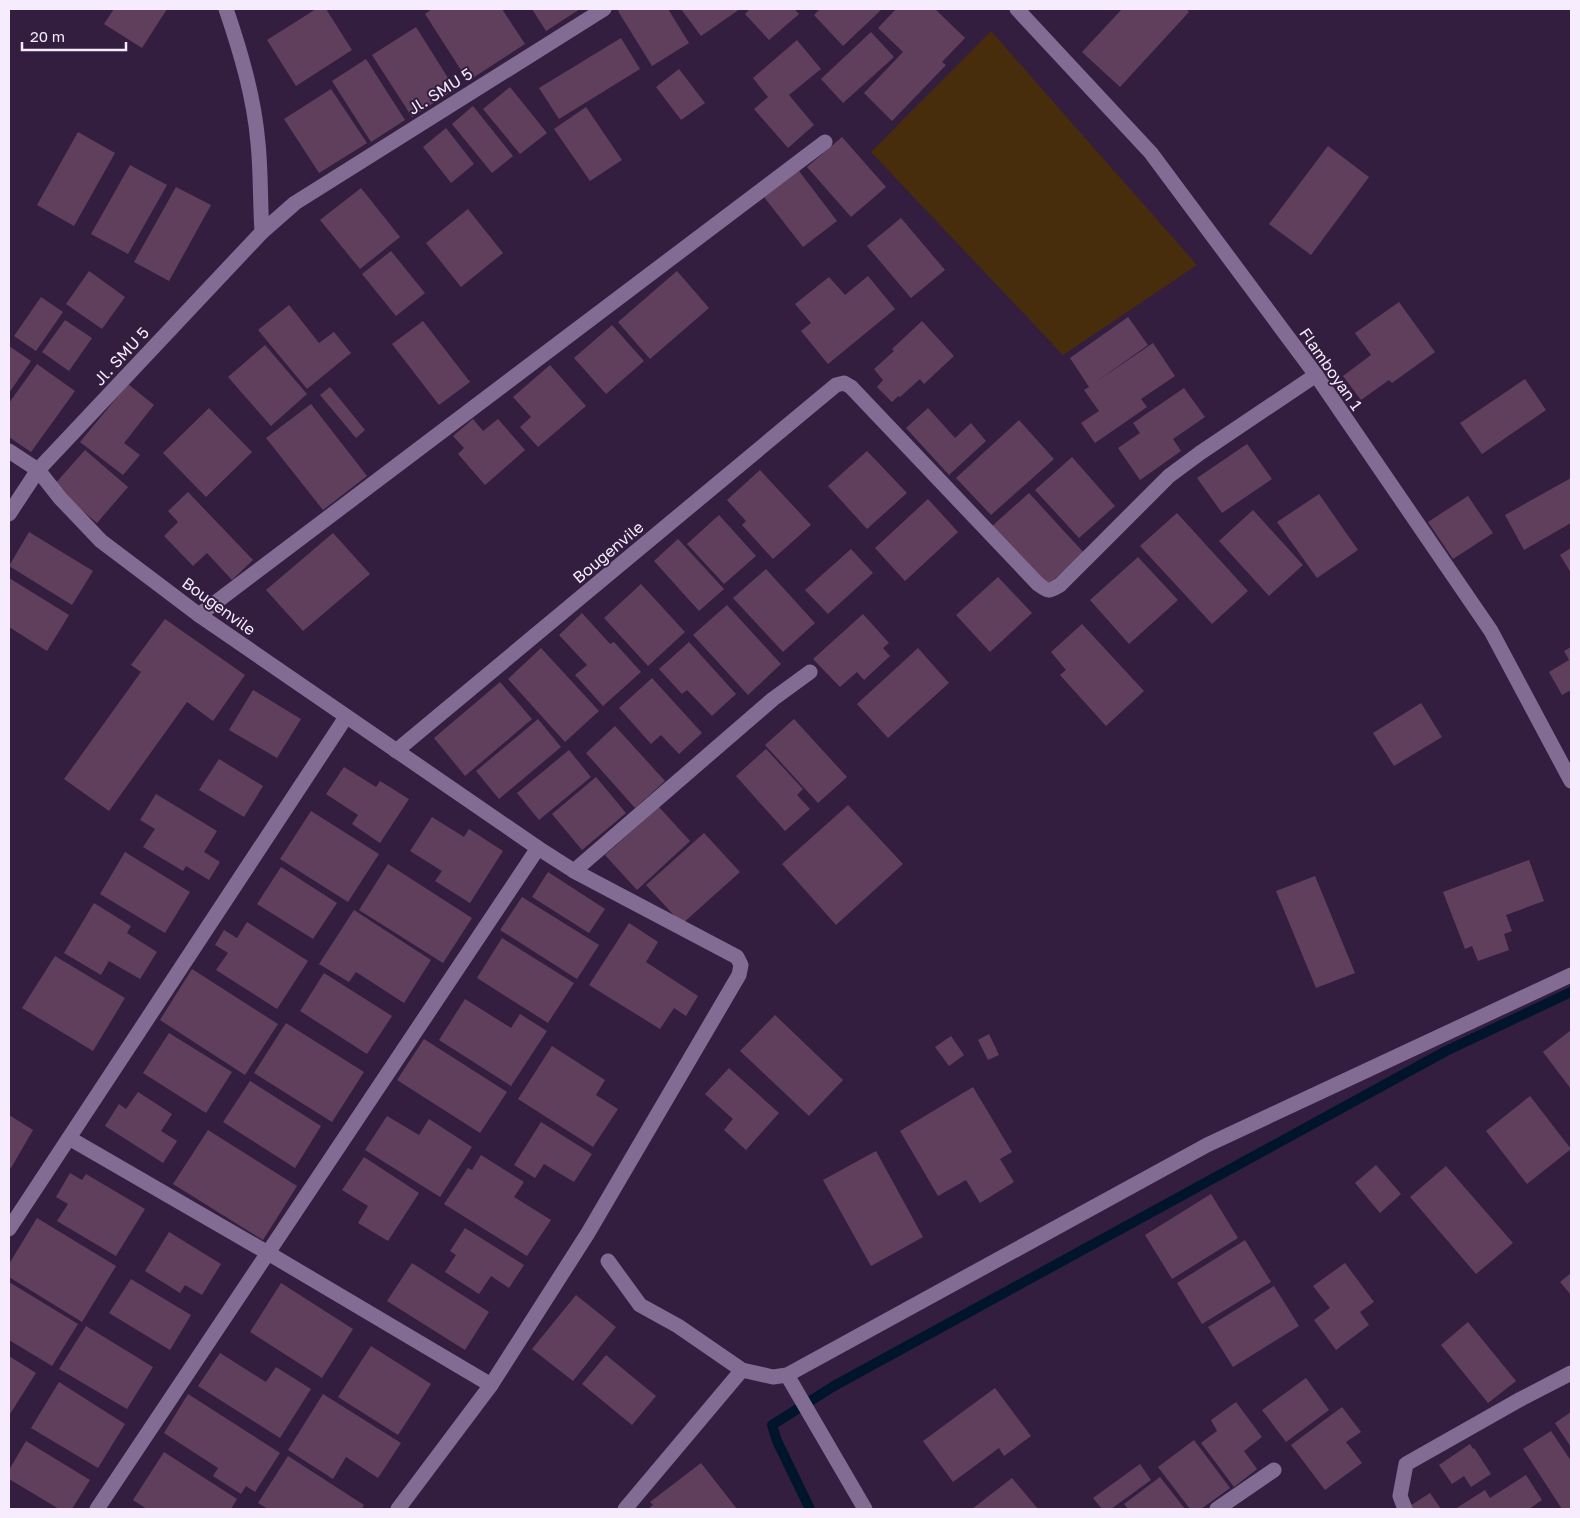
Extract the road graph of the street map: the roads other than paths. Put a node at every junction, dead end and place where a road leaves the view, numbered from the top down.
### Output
1 (226, 9) edge
2 (604, 9) edge
3 (1017, 9) edge
4 (825, 142) dead end
5 (264, 229) junction
6 (1316, 375) junction
7 (9, 451) edge
8 (38, 470) junction
9 (9, 514) edge
10 (199, 615) junction
11 (810, 672) dead end
12 (346, 717) junction
13 (396, 751) junction
14 (1571, 781) edge
15 (538, 848) junction
16 (574, 871) junction
17 (1571, 975) edge
18 (69, 1138) junction
19 (9, 1229) edge
20 (268, 1253) junction
21 (608, 1262) dead end
22 (742, 1370) junction
23 (1571, 1373) edge
24 (787, 1375) junction
25 (491, 1385) junction
26 (1274, 1470) dead end
27 (98, 1509) edge
28 (398, 1509) edge
29 (625, 1509) edge
30 (865, 1509) edge
31 (1217, 1509) edge
32 (1405, 1509) edge

1 - 5 street
2 - 5 street, Jl. SMU 5
3 - 6 street, Flamboyan 1
4 - 10 street
5 - 8 street, Jl. SMU 5
6 - 13 street, Bougenvile
6 - 14 street, Flamboyan 1
7 - 8 street, Bougenvile
8 - 9 street, Jl. SMU 5
8 - 10 street, Bougenvile
10 - 12 street, Bougenvile
11 - 16 street
12 - 13 street, Bougenvile
12 - 18 street
13 - 15 street, Bougenvile
15 - 16 street, Bougenvile
15 - 20 street
16 - 25 street, Bougenvile
17 - 24 street
18 - 19 street
18 - 20 street
20 - 25 street
20 - 27 street
21 - 22 street
22 - 24 street
22 - 29 street
23 - 32 street
24 - 30 street
25 - 28 street
26 - 31 street

